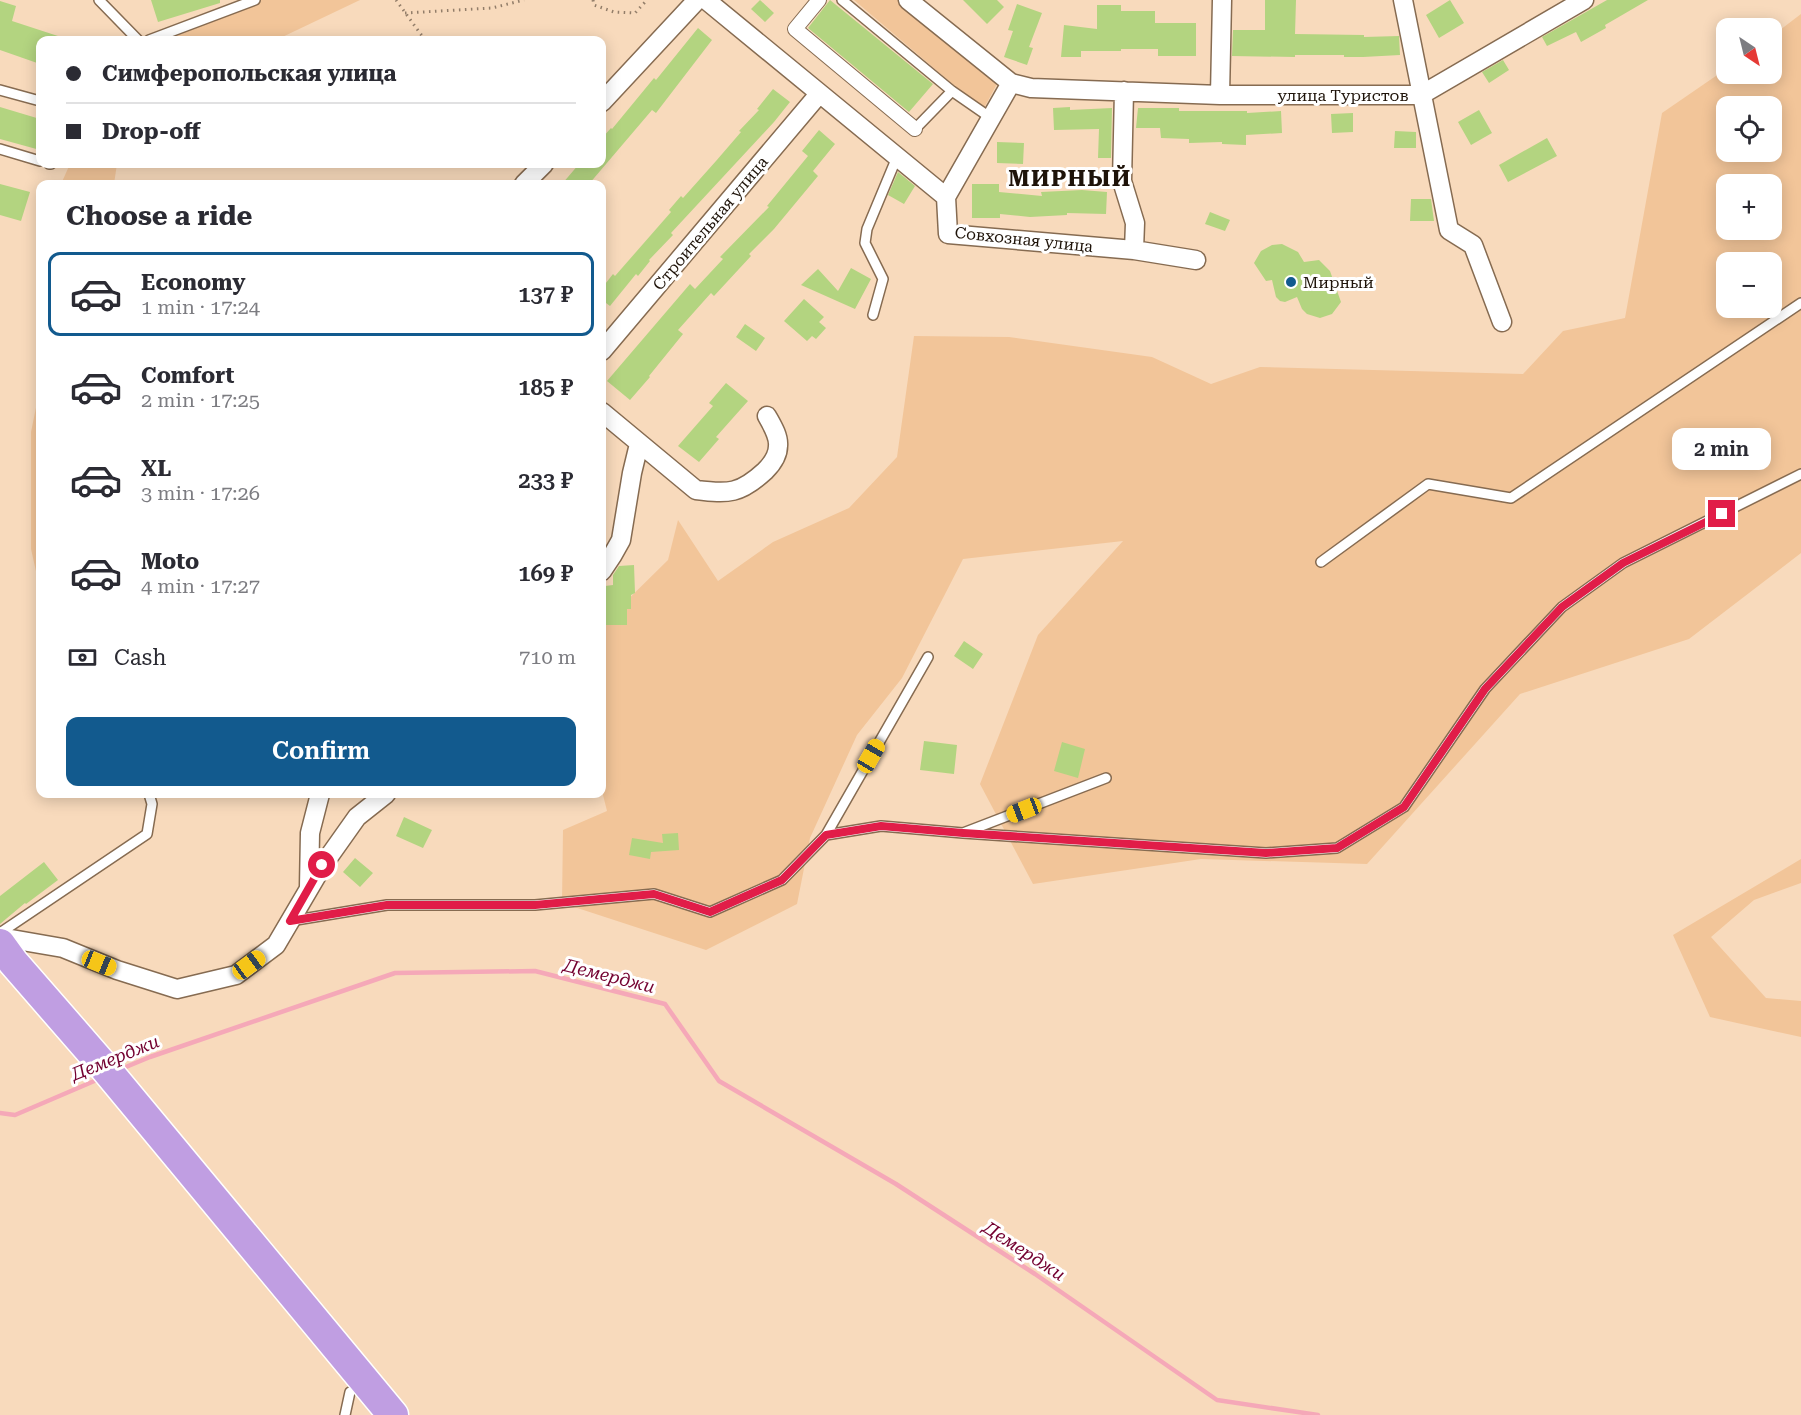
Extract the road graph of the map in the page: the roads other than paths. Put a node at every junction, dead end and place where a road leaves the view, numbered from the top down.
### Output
1 (99, 0) edge
2 (255, 0) edge
3 (697, 0) edge
4 (706, 0) edge
5 (819, 0) edge
6 (842, 0) edge
7 (1222, 0) edge
8 (1402, 0) edge
9 (1584, 0) edge
10 (912, 1) edge
11 (134, 36) edge
12 (160, 36) edge
13 (1011, 83) junction
14 (0, 90) edge
15 (952, 91) junction
16 (1124, 91) junction
17 (821, 95) junction
18 (1220, 95) junction
19 (1421, 95) junction
20 (606, 98) edge
21 (36, 100) edge
22 (991, 118) junction
23 (915, 129) joint
24 (0, 149) edge
25 (897, 157) junction
26 (36, 160) edge
27 (540, 168) edge
28 (528, 180) edge
29 (946, 197) junction
30 (1134, 250) junction
31 (1196, 260) dead end
32 (1801, 303) edge
33 (873, 315) dead end
34 (1502, 322) dead end
35 (606, 346) edge
36 (606, 415) edge
37 (767, 416) dead end
38 (639, 444) junction
39 (1801, 474) edge
40 (1321, 562) dead end
41 (606, 565) edge
42 (928, 657) dead end
43 (1106, 778) dead end
44 (151, 798) edge
45 (319, 798) edge
46 (382, 798) edge
47 (963, 833) junction
48 (826, 835) junction
49 (309, 888) junction
50 (290, 921) junction
51 (0, 935) edge
52 (0, 944) edge
53 (0, 964) edge
54 (104, 1076) junction
55 (348, 1403) edge
56 (370, 1415) edge
57 (393, 1415) edge

1 - 11 lane
2 - 12 lane
3 - 20 street
4 - 17 street
5 - 23 street
6 - 15 lane
7 - 18 street
8 - 19 street
9 - 19 street, улица Туристов
10 - 13 street, улица Туристов
13 - 16 street, улица Туристов
13 - 22 street
14 - 21 lane
15 - 22 lane
15 - 23 lane
16 - 18 street, улица Туристов
16 - 30 street
17 - 25 street
17 - 35 street, Строительная улица
18 - 19 street, улица Туристов
19 - 34 street
22 - 29 street
24 - 26 lane
25 - 29 street
25 - 33 lane
27 - 28 street
29 - 30 street, Совхозная улица
30 - 31 street
32 - 40 lane
36 - 38 street
37 - 38 street
38 - 41 street
39 - 47 lane
42 - 48 lane
43 - 47 lane
44 - 51 lane
45 - 49 street
46 - 49 street
47 - 48 lane
48 - 50 lane
49 - 50 street
50 - 51 street
52 - 54 highway
53 - 54 highway
54 - 55 highway
54 - 57 highway
55 - 56 highway

